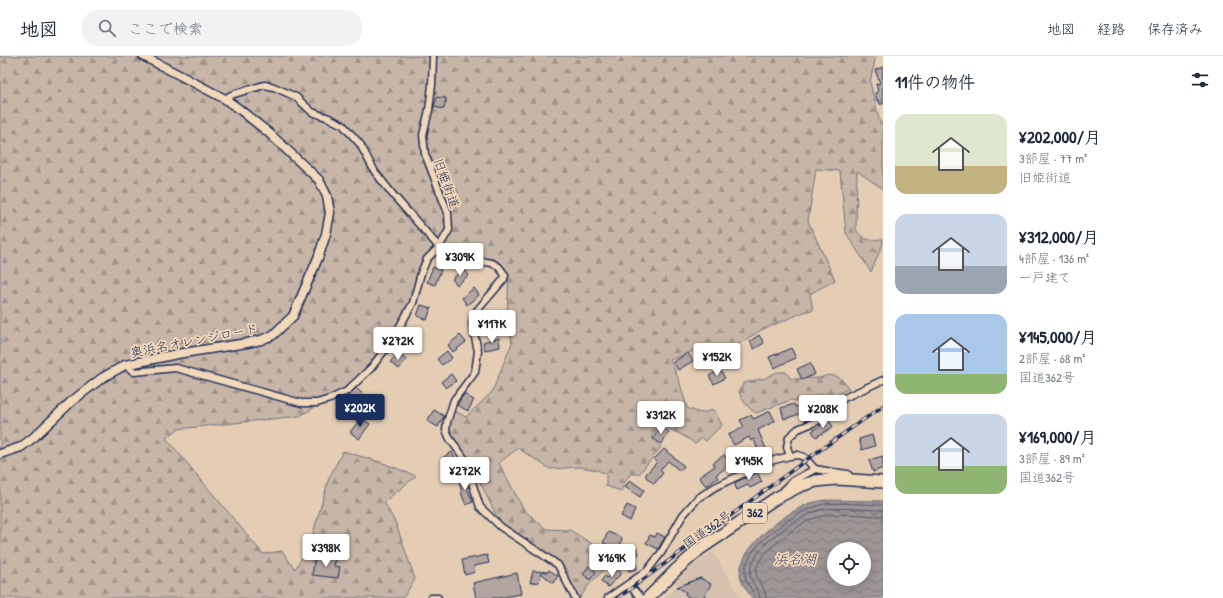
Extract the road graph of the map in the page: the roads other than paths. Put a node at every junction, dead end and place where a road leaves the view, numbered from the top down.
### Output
1 (143, 56) edge
2 (433, 56) edge
3 (225, 100) junction
4 (439, 247) junction
5 (125, 365) junction
6 (883, 380) edge
7 (0, 454) edge
8 (790, 456) junction
9 (815, 469) junction
10 (852, 479) junction
11 (883, 482) edge
12 (776, 498) junction
13 (628, 584) junction
14 (431, 598) edge
15 (438, 598) edge
16 (575, 598) edge
17 (608, 598) edge
18 (641, 598) edge
19 (648, 598) edge

1 - 3 street, 奥浜名オレンジロード
2 - 4 street, 旧姫街道
3 - 4 street
3 - 5 street, 奥浜名オレンジロード
4 - 5 street, 旧姫街道
4 - 16 street
5 - 7 street, 奥浜名オレンジロード
6 - 8 street
8 - 9 street
8 - 13 street
9 - 10 street
9 - 12 street
10 - 11 highway, 国道362号 / 362
10 - 12 highway, 国道362号 / 362
12 - 19 highway, 国道362号 / 362
13 - 17 street
13 - 18 street
14 - 15 street

